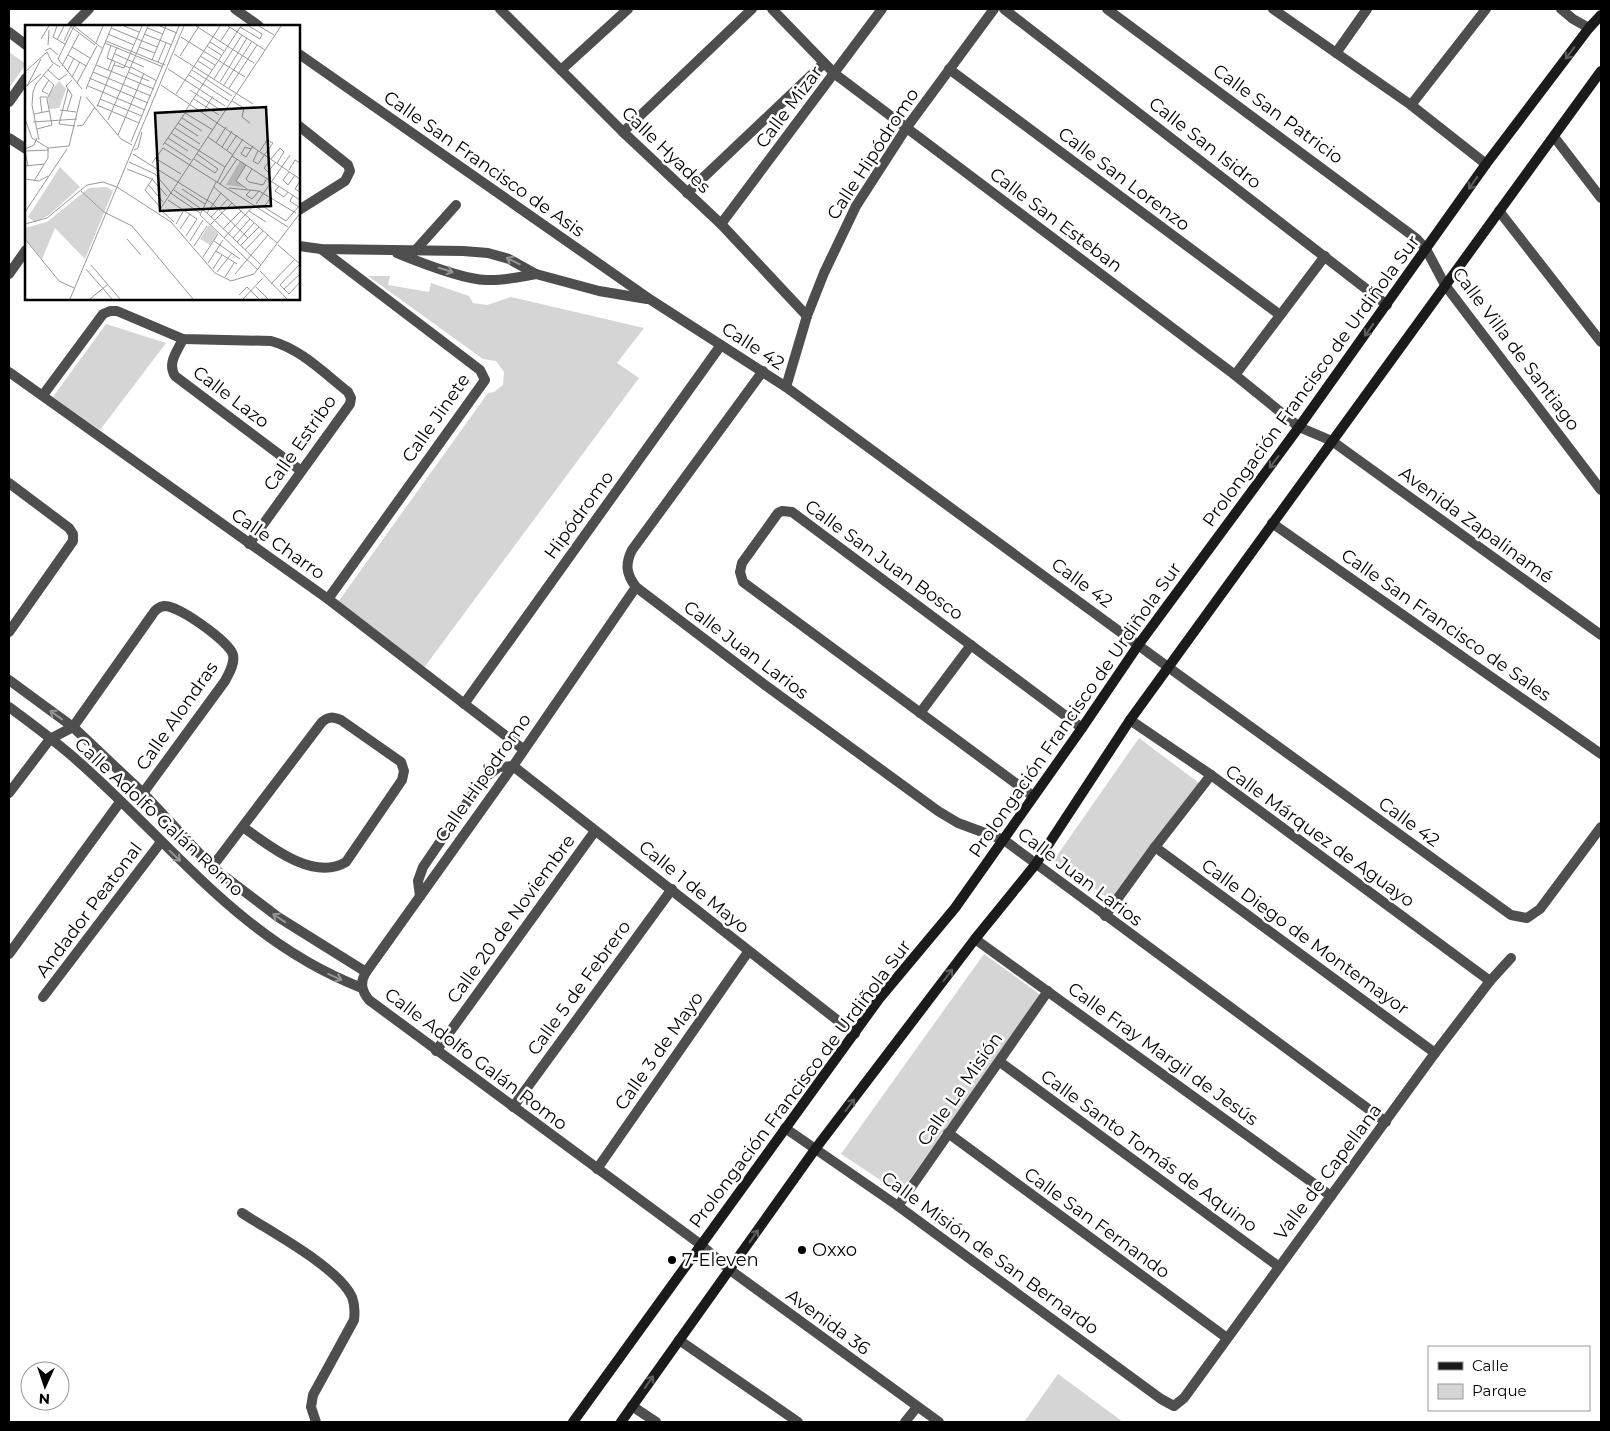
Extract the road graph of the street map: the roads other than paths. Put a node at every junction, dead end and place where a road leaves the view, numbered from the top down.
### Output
1 (89, 9) edge
2 (235, 9) edge
3 (254, 9) edge
4 (501, 9) edge
5 (628, 9) edge
6 (752, 9) edge
7 (772, 9) edge
8 (882, 9) edge
9 (994, 9) edge
10 (1004, 9) edge
11 (1107, 9) edge
12 (1272, 9) edge
13 (1367, 9) edge
14 (1486, 9) edge
15 (1561, 9) edge
16 (1601, 16) edge
17 (246, 17) junction
18 (73, 25) edge
19 (258, 25) edge
20 (1589, 28) junction
21 (9, 32) edge
22 (25, 44) edge
23 (1336, 53) junction
24 (300, 55) edge
25 (824, 63) junction
26 (949, 69) junction
27 (561, 70) junction
28 (1601, 71) edge
29 (834, 74) junction
30 (25, 79) edge
31 (9, 102) edge
32 (1411, 105) junction
33 (300, 127) edge
34 (907, 127) junction
35 (623, 132) junction
36 (9, 138) edge
37 (1555, 138) junction
38 (25, 148) edge
39 (1486, 164) junction
40 (687, 193) junction
41 (1601, 198) edge
42 (456, 205) dead end
43 (300, 209) edge
44 (1499, 211) junction
45 (721, 224) junction
46 (300, 246) edge
47 (321, 249) junction
48 (1426, 249) junction
49 (25, 251) edge
50 (412, 254) junction
51 (1325, 256) junction
52 (9, 274) edge
53 (536, 274) junction
54 (1445, 285) junction
55 (651, 300) junction
56 (1387, 304) junction
57 (1280, 315) junction
58 (807, 316) junction
59 (183, 339) junction
60 (1601, 342) edge
61 (721, 345) junction
62 (9, 372) edge
63 (763, 372) junction
64 (1235, 375) junction
65 (786, 387) junction
66 (43, 395) junction
67 (1299, 427) junction
68 (1332, 441) junction
69 (300, 470) junction
70 (9, 483) edge
71 (1601, 490) edge
72 (1272, 523) junction
73 (249, 544) junction
74 (636, 587) junction
75 (328, 599) junction
76 (9, 632) edge
77 (1601, 635) edge
78 (1138, 644) junction
79 (971, 645) junction
80 (1168, 667) junction
81 (9, 680) edge
82 (464, 704) junction
83 (9, 707) edge
84 (920, 713) junction
85 (1130, 720) junction
86 (73, 727) junction
87 (1082, 728) junction
88 (50, 739) junction
89 (523, 749) junction
90 (1601, 754) edge
91 (512, 766) junction
92 (1210, 775) junction
93 (9, 793) edge
94 (143, 793) junction
95 (1033, 796) junction
96 (120, 802) junction
97 (242, 827) junction
98 (1601, 827) edge
99 (595, 830) junction
100 (1004, 840) junction
101 (161, 842) junction
102 (1154, 847) junction
103 (1035, 865) junction
104 (212, 867) junction
105 (672, 889) junction
106 (420, 896) junction
107 (1105, 916) junction
108 (975, 939) junction
109 (748, 952) junction
110 (9, 954) edge
111 (1511, 958) dead end
112 (366, 972) junction
113 (1490, 980) junction
114 (362, 988) junction
115 (1048, 991) junction
116 (43, 998) dead end
117 (855, 1034) junction
118 (436, 1051) junction
119 (1435, 1053) junction
120 (1000, 1062) junction
121 (513, 1107) junction
122 (1386, 1122) junction
123 (785, 1128) junction
124 (948, 1134) junction
125 (816, 1148) junction
126 (597, 1169) junction
127 (1331, 1196) junction
128 (898, 1206) junction
129 (242, 1213) dead end
130 (700, 1244) junction
131 (1278, 1266) junction
132 (730, 1270) junction
133 (1227, 1338) junction
134 (679, 1340) junction
135 (632, 1406) junction
136 (1174, 1406) joint
137 (917, 1407) junction
138 (316, 1422) edge
139 (573, 1422) edge
140 (621, 1422) edge
141 (656, 1422) edge
142 (798, 1422) edge
143 (906, 1422) edge
144 (939, 1422) edge

1 - 18 street
2 - 17 street
3 - 17 street
4 - 27 street, Calle Hyades
5 - 27 street
6 - 35 street
7 - 25 street, Calle San Esteban
8 - 29 street, Calle Mizar
9 - 26 street, Calle Hipódromo
10 - 51 street, Calle San Isidro
11 - 48 street, Calle San Patricio
12 - 23 street
13 - 23 street
14 - 32 street
15 - 20 street
16 - 20 main road, Prolongación Francisco de Urdiñola Sur
17 - 19 street
20 -> 39 main road, Prolongación Francisco de Urdiñola Sur
21 - 22 street
23 - 32 street
24 - 55 street, Calle San Francisco de Asis
25 - 29 street, Calle San Esteban
25 - 40 street, Calle Mizar
26 - 34 street, Calle Hipódromo
26 - 57 street, Calle San Lorenzo
27 - 35 street, Calle Hyades
28 - 37 main road
29 - 34 street, Calle San Esteban
29 - 45 street, Calle Mizar
30 - 31 street
32 - 39 street
33 - 43 street
34 - 58 street, Calle Hipódromo
34 - 64 street, Calle San Esteban
35 - 40 street, Calle Hyades
36 - 38 street
37 - 41 street
37 - 44 main road
39 -> 48 main road, Prolongación Francisco de Urdiñola Sur
40 - 45 street, Calle Hyades
42 - 50 street
44 - 54 main road
44 - 60 street
45 - 58 street, Calle Hyades
46 - 47 street
47 - 50 street
47 - 75 street, Calle Jinete
48 - 54 street, Calle Villa de Santiago
48 - 56 main road, Prolongación Francisco de Urdiñola Sur
49 - 52 street
53 -> 50 street
50 -> 53 street
51 - 56 street, Calle San Isidro
51 - 57 street
53 - 55 street
54 - 68 main road
54 - 71 street, Calle Villa de Santiago
55 - 61 street, Calle 42
56 -> 67 main road, Prolongación Francisco de Urdiñola Sur
57 - 64 street
58 - 65 street, Calle Hipódromo
59 - 66 street, Calle Estribo
59 - 69 street, Calle Lazo
59 - 69 street, Calle Estribo
61 - 63 street, Calle 42
61 - 82 street, Hipódromo
62 - 66 street, Calle Charro
63 - 65 street, Calle 42
63 - 74 street, Calle Juan Larios
64 - 67 street, Calle San Esteban
65 - 78 street, Calle 42
66 - 73 street, Calle Charro
67 - 68 street, Calle San Esteban
67 -> 78 main road, Prolongación Francisco de Urdiñola Sur
68 - 72 main road
68 - 77 street, Avenida Zapalinamé
69 - 73 street, Calle Estribo
70 - 76 street
72 - 80 main road
72 - 90 street, Calle San Francisco de Sales
73 - 75 street, Calle Charro
74 - 89 street, Calle Hipódromo
74 - 100 street, Calle Juan Larios
75 - 82 street, Calle Charro
78 - 80 street, Calle 42
78 - 87 main road, Prolongación Francisco de Urdiñola Sur
79 - 84 street
79 - 84 street, Calle San Juan Bosco
79 - 87 street, Calle San Juan Bosco
80 - 85 main road
80 - 98 street, Calle 42
86 -> 81 street, Calle Adolfo Galán Romo
82 - 89 street, Calle Charro
83 - 88 street, Calle Adolfo Galán Romo
84 - 95 street, Calle San Juan Bosco
85 - 92 street, Calle Márquez de Aguayo
85 - 103 main road
86 - 88 street
86 - 94 street, Calle Adolfo Galán Romo
86 - 94 street, Calle Alondras
87 - 95 main road, Prolongación Francisco de Urdiñola Sur
88 - 93 street
88 - 96 street, Calle Adolfo Galán Romo
89 - 91 street, Calle Hipódromo
91 - 99 street, Calle 1 de Mayo
91 - 106 street, Calle Hipódromo
91 - 106 street
92 - 102 street
92 - 113 street, Calle Márquez de Aguayo
94 - 104 street, Calle Adolfo Galán Romo
95 - 100 main road, Prolongación Francisco de Urdiñola Sur
96 - 101 street, Calle Adolfo Galán Romo
96 - 110 street
97 - 97 street
97 - 104 street
99 - 105 street, Calle 1 de Mayo
99 - 118 street, Calle 20 de Noviembre
100 - 103 street, Calle Juan Larios
100 - 117 main road, Prolongación Francisco de Urdiñola Sur
101 -> 114 street, Calle Adolfo Galán Romo
101 - 116 street, Andador Peatonal
102 - 107 street
102 - 119 street, Calle Diego de Montemayor
103 - 107 street, Calle Juan Larios
103 - 108 main road
112 -> 104 street, Calle Adolfo Galán Romo
105 - 109 street, Calle 1 de Mayo
105 - 121 street, Calle 5 de Febrero
106 - 112 street, Calle Hipódromo
107 - 122 street, Calle Juan Larios
108 - 115 street, Calle Fray Margil de Jesús
125 -> 108 main road
109 - 117 street, Calle 1 de Mayo
109 - 126 street, Calle 3 de Mayo
111 - 113 street, Valle de Capellana
112 - 114 street, Calle Hipódromo
113 - 119 street, Valle de Capellana
114 - 118 street, Calle Adolfo Galán Romo
115 - 120 street, Calle La Misión
115 - 127 street, Calle Fray Margil de Jesús
117 - 123 main road, Prolongación Francisco de Urdiñola Sur
118 - 121 street, Calle Adolfo Galán Romo
119 - 122 street, Valle de Capellana
120 - 124 street, Calle La Misión
120 - 131 street, Calle Santo Tomás de Aquino
121 - 126 street, Calle Adolfo Galán Romo
122 - 127 street, Valle de Capellana
123 - 125 street, Calle Misión de San Bernardo
123 - 130 main road, Prolongación Francisco de Urdiñola Sur
124 - 128 street, Calle La Misión
124 - 133 street, Calle San Fernando
125 - 128 street, Calle Misión de San Bernardo
132 -> 125 main road
126 - 130 street, Calle Adolfo Galán Romo
127 - 131 street, Valle de Capellana
128 - 136 street, Calle Misión de San Bernardo
129 - 138 street
130 - 132 street, Avenida 36
130 - 139 main road, Prolongación Francisco de Urdiñola Sur
131 - 133 street, Valle de Capellana
132 - 134 main road
132 - 137 street, Avenida 36
133 - 136 street, Valle de Capellana
135 -> 134 main road
134 - 142 street
135 - 140 main road
135 - 141 street
137 - 143 street
137 - 144 street, Avenida 36

